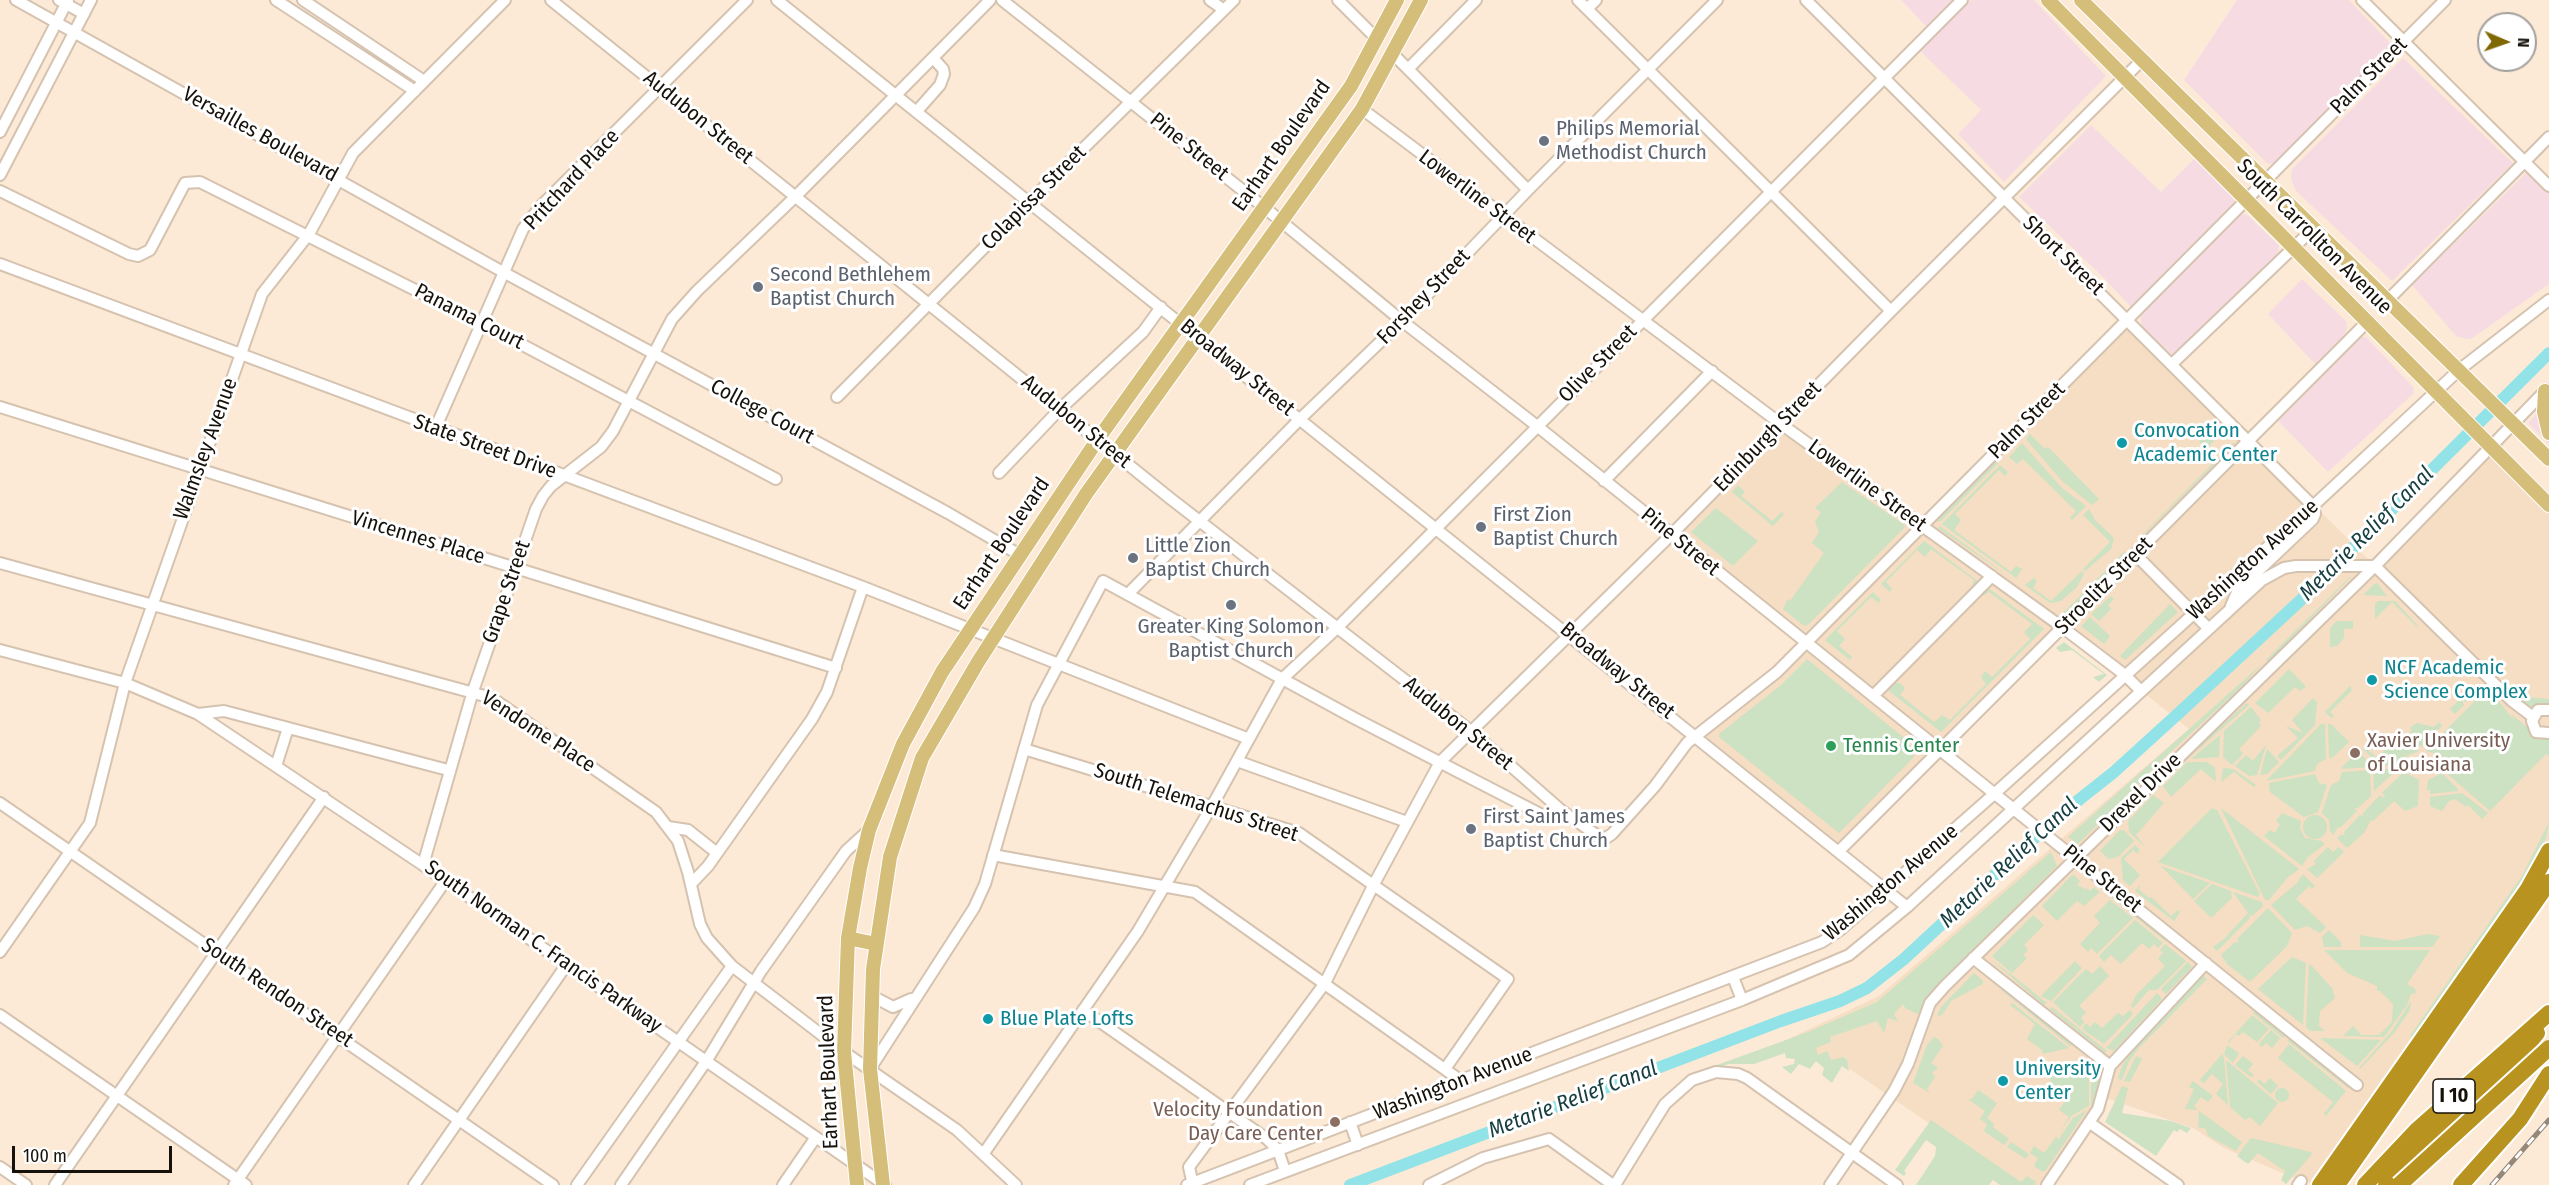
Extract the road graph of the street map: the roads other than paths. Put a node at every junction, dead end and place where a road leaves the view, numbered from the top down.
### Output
1 (16, 0) edge
2 (91, 0) edge
3 (276, 0) edge
4 (303, 0) edge
5 (505, 0) edge
6 (551, 0) edge
7 (747, 0) edge
8 (777, 0) edge
9 (990, 0) edge
10 (1002, 0) edge
11 (1210, 0) edge
12 (1234, 0) edge
13 (1338, 0) edge
14 (1397, 0) edge
15 (1421, 0) edge
16 (1476, 0) edge
17 (1578, 0) edge
18 (1596, 0) edge
19 (1718, 0) edge
20 (1806, 0) edge
21 (1962, 0) edge
22 (2048, 0) edge
23 (2081, 0) edge
24 (2362, 0) edge
25 (2445, 0) edge
26 (64, 1) edge
27 (1587, 9) junction
28 (1224, 10) junction
29 (84, 14) junction
30 (56, 22) junction
31 (74, 32) junction
32 (1377, 39) junction
33 (2404, 41) junction
34 (1394, 55) junction
35 (933, 58) junction
36 (2142, 60) junction
37 (395, 62) junction
38 (1408, 69) junction
39 (1648, 71) junction
40 (388, 74) junction
41 (2125, 78) junction
42 (1885, 79) junction
43 (424, 81) junction
44 (660, 88) junction
45 (415, 91) junction
46 (897, 94) junction
47 (1132, 102) junction
48 (1362, 109) junction
49 (917, 111) junction
50 (0, 132) edge
51 (2549, 137) edge
52 (2524, 161) junction
53 (0, 175) edge
54 (339, 179) junction
55 (2266, 179) junction
56 (2549, 186) edge
57 (1528, 190) junction
58 (0, 191) edge
59 (1772, 191) junction
60 (795, 196) junction
61 (2005, 199) junction
62 (2247, 199) junction
63 (1030, 201) junction
64 (1265, 208) junction
65 (1502, 216) junction
66 (1281, 222) junction
67 (2314, 228) junction
68 (309, 234) junction
69 (2294, 246) junction
70 (0, 264) edge
71 (503, 272) junction
72 (2549, 300) edge
73 (2387, 301) junction
74 (930, 303) junction
75 (1161, 308) junction
76 (1891, 311) junction
77 (1643, 320) junction
78 (2128, 320) junction
79 (1402, 321) junction
80 (2368, 321) junction
81 (1180, 322) junction
82 (483, 324) junction
83 (1197, 335) junction
84 (240, 353) junction
85 (652, 353) junction
86 (2172, 364) junction
87 (2459, 369) junction
88 (1712, 371) junction
89 (2547, 390) edge
90 (2436, 391) junction
91 (837, 397) dead end
92 (628, 399) junction
93 (0, 407) edge
94 (1059, 410) junction
95 (1300, 419) junction
96 (2509, 419) junction
97 (1781, 424) junction
98 (1537, 426) junction
99 (435, 429) junction
100 (2549, 433) edge
101 (1098, 439) junction
102 (2247, 440) junction
103 (2490, 447) junction
104 (1114, 452) junction
105 (2549, 459) edge
106 (198, 470) junction
107 (999, 473) dead end
108 (565, 476) junction
109 (776, 479) dead end
110 (1604, 481) junction
111 (2546, 501) edge
112 (2314, 510) junction
113 (1200, 521) junction
114 (1922, 526) junction
115 (1436, 527) junction
116 (1671, 535) junction
117 (1020, 555) junction
118 (2136, 555) junction
119 (0, 563) edge
120 (2371, 565) junction
121 (515, 568) junction
122 (1992, 576) junction
123 (863, 587) junction
124 (1129, 593) junction
125 (151, 605) junction
126 (2228, 611) junction
127 (2194, 613) junction
128 (2062, 627) junction
129 (970, 628) junction
130 (1336, 629) junction
131 (2209, 629) junction
132 (1571, 634) junction
133 (994, 638) junction
134 (1803, 642) junction
135 (0, 650) edge
136 (1058, 664) junction
137 (836, 668) junction
138 (2125, 675) junction
139 (1282, 679) junction
140 (125, 683) junction
141 (473, 691) junction
142 (2141, 692) junction
143 (1873, 696) junction
144 (2549, 710) edge
145 (198, 714) junction
146 (2533, 717) junction
147 (288, 728) junction
148 (1472, 732) junction
149 (2549, 733) edge
150 (1697, 735) junction
151 (1249, 740) junction
152 (1024, 749) junction
153 (1940, 750) junction
154 (1237, 761) junction
155 (1440, 762) junction
156 (276, 766) junction
157 (448, 770) junction
158 (1993, 795) junction
159 (324, 797) junction
160 (0, 803) edge
161 (1212, 806) junction
162 (2011, 808) junction
163 (1562, 811) junction
164 (1407, 822) junction
165 (668, 827) junction
166 (869, 830) junction
167 (1606, 837) joint
168 (71, 851) junction
169 (1839, 851) junction
170 (2549, 851) edge
171 (717, 853) junction
172 (993, 855) junction
173 (2075, 857) junction
174 (423, 865) junction
175 (446, 880) junction
176 (2549, 882) edge
177 (691, 884) junction
178 (1374, 884) junction
179 (1164, 886) junction
180 (1886, 889) junction
181 (1907, 907) junction
182 (848, 938) junction
183 (876, 944) junction
184 (0, 952) edge
185 (218, 952) junction
186 (1973, 958) junction
187 (2206, 963) junction
188 (567, 964) junction
189 (732, 966) junction
190 (1733, 977) junction
191 (754, 981) junction
192 (1325, 983) junction
193 (872, 996) junction
194 (914, 998) junction
195 (1742, 1000) junction
196 (1083, 1010) junction
197 (2549, 1013) edge
198 (0, 1014) edge
199 (2549, 1019) edge
200 (338, 1035) junction
201 (678, 1041) junction
202 (2549, 1043) edge
203 (1552, 1047) junction
204 (2549, 1048) edge
205 (844, 1052) junction
206 (707, 1060) junction
207 (2110, 1066) junction
208 (1559, 1067) junction
209 (870, 1069) junction
210 (1445, 1069) junction
211 (2549, 1074) edge
212 (1460, 1080) junction
213 (2357, 1085) dead end
214 (117, 1095) junction
215 (1229, 1112) junction
216 (2520, 1119) junction
217 (460, 1120) junction
218 (1350, 1122) junction
219 (2091, 1123) junction
220 (816, 1137) junction
221 (1358, 1144) junction
222 (1278, 1150) junction
223 (984, 1153) junction
224 (1852, 1154) junction
225 (854, 1164) junction
226 (0, 1167) edge
227 (1286, 1171) junction
228 (239, 1183) edge
229 (883, 1184) edge
230 (1191, 1184) edge
231 (26, 1185) edge
232 (55, 1185) edge
233 (414, 1185) edge
234 (553, 1185) edge
235 (578, 1185) edge
236 (621, 1185) edge
237 (783, 1185) edge
238 (857, 1185) edge
239 (1016, 1185) edge
240 (1250, 1185) edge
241 (1429, 1185) edge
242 (1614, 1185) edge
243 (1830, 1185) edge
244 (1897, 1185) edge
245 (2047, 1185) edge
246 (2178, 1185) edge
247 (2320, 1185) edge
248 (2337, 1185) edge
249 (2365, 1185) edge
250 (2386, 1185) edge
251 (2399, 1185) edge
252 (2461, 1185) edge

1 - 30 street, Versailles Boulevard
2 - 29 street
3 - 40 street
4 - 37 street
5 - 43 street, Walmsley Avenue
6 - 44 street, Audubon Street
7 - 44 street, Pritchard Place
8 - 46 street, Broadway Street
9 - 35 street, Grape Street
10 - 47 street, Pine Street
11 - 28 street
12 - 28 street, Colapissa Street
13 - 32 street
14 - 32 main road, Earhart Boulevard
15 - 34 main road, Earhart Boulevard
16 - 38 street
17 - 27 street
18 - 27 street
19 - 39 street, Forshey Street
20 - 42 street, Short Street
21 - 42 street, Olive Street
22 - 41 main road, South Carrollton Avenue
23 - 36 main road, South Carrollton Avenue
24 - 33 street
25 - 33 street, Palm Street
26 - 29 street
26 - 30 street
27 - 39 street
28 - 47 street, Colapissa Street
29 - 31 street
30 - 31 street, Versailles Boulevard
30 - 50 street
31 - 53 street
31 - 54 street, Versailles Boulevard
32 - 64 main road, Earhart Boulevard
33 - 52 street
33 - 55 street, Palm Street
34 - 38 street
34 - 48 main road, Earhart Boulevard
35 - 46 street, Grape Street
35 - 49 street
36 - 41 street, Edinburgh Street
36 - 55 main road, South Carrollton Avenue
37 - 40 street
37 - 43 street
38 - 57 street
39 - 57 street, Forshey Street
39 - 59 street
40 - 45 street
41 - 61 street, Edinburgh Street
41 - 62 main road, South Carrollton Avenue
42 - 59 street, Olive Street
42 - 61 street, Short Street
43 - 45 street, Walmsley Avenue
44 - 60 street, Audubon Street
44 - 71 street, Pritchard Place
45 - 54 street, Walmsley Avenue
46 - 49 street, Broadway Street
46 - 60 street, Grape Street
47 - 63 street, Colapissa Street
47 - 64 street, Pine Street
48 - 65 street, Lowerline Street
48 - 66 main road, Earhart Boulevard
49 - 63 street, Broadway Street
51 - 52 street
52 - 56 street
52 - 73 street
54 - 68 street, Walmsley Avenue
54 - 71 street, Versailles Boulevard
55 - 62 street, Palm Street
55 - 67 main road, South Carrollton Avenue
57 - 65 street, Forshey Street
58 - 68 street, Panama Court
59 - 76 street
59 - 77 street, Olive Street
60 - 74 street, Audubon Street
60 - 85 street, Grape Street
61 - 76 street, Edinburgh Street
61 - 78 street, Short Street
62 - 69 main road, South Carrollton Avenue
62 - 78 street, Palm Street
63 - 74 street, Colapissa Street
63 - 75 street, Broadway Street
64 - 66 street, Pine Street
64 - 81 main road, Earhart Boulevard
65 - 77 street, Lowerline Street
65 - 79 street, Forshey Street
66 - 79 street, Pine Street
66 - 83 main road, Earhart Boulevard
67 - 69 street
67 - 73 main road, South Carrollton Avenue
68 - 82 street, Panama Court
68 - 84 street, Walmsley Avenue
69 - 80 main road, South Carrollton Avenue
69 - 86 street
70 - 84 street, State Street Drive
71 - 82 street, Pritchard Place
71 - 85 street, College Court
72 - 87 street, Washington Avenue
73 - 87 main road, South Carrollton Avenue
74 - 91 street, Colapissa Street
74 - 94 street, Audubon Street
75 - 81 street, Broadway Street
75 - 94 street
76 - 97 street, Edinburgh Street
77 - 88 street, Lowerline Street
77 - 98 street, Olive Street
78 - 86 street, Short Street
78 - 114 street, Palm Street
79 - 95 street, Forshey Street
79 - 98 street, Pine Street
80 - 90 main road, South Carrollton Avenue
80 - 102 street, Stroelitz Street
81 - 83 street, Broadway Street
81 - 101 main road, Earhart Boulevard
82 - 92 street, Panama Court
82 - 99 street, Pritchard Place
83 - 95 street, Broadway Street
83 - 104 main road, Earhart Boulevard
84 - 99 street, State Street Drive
84 - 106 street, Walmsley Avenue
85 - 92 street, Grape Street
85 - 117 street, College Court
86 - 102 street, Short Street
87 - 90 street, Washington Avenue
87 - 96 main road, South Carrollton Avenue
88 - 97 street, Lowerline Street
88 - 110 street
89 - 96 street, Drexel Drive
89 - 100 main road
90 - 103 main road, South Carrollton Avenue
90 - 112 street, Washington Avenue
92 - 108 street, Grape Street
92 - 109 street, Panama Court
93 - 106 street, Vincennes Place
94 - 101 street, Audubon Street
94 - 107 street
95 - 113 street, Forshey Street
95 - 115 street, Broadway Street
96 - 103 street, Drexel Drive
96 - 105 main road, South Carrollton Avenue
97 - 114 street, Lowerline Street
97 - 116 street, Edinburgh Street
98 - 110 street, Pine Street
98 - 115 street, Olive Street
99 - 108 street, State Street Drive
101 - 104 street, Audubon Street
101 - 117 main road, Earhart Boulevard
102 - 112 street, Short Street
102 - 118 street, Stroelitz Street
103 - 111 main road, South Carrollton Avenue
103 - 120 street, Drexel Drive
104 - 113 street, Audubon Street
104 - 133 main road, Earhart Boulevard
106 - 121 street, Vincennes Place
106 - 125 street, Walmsley Avenue
108 - 121 street, Grape Street
108 - 123 street, State Street Drive
110 - 116 street, Pine Street
112 - 126 street, Washington Avenue
112 - 127 street, Washington Avenue
113 - 124 street, Forshey Street
113 - 130 street, Audubon Street
114 - 122 street, Lowerline Street
114 - 134 street, Palm Street
115 - 130 street, Olive Street
115 - 132 street, Broadway Street
116 - 132 street, Edinburgh Street
116 - 134 street, Pine Street
117 - 129 main road, Earhart Boulevard
118 - 127 street
118 - 128 street, Stroelitz Street
119 - 125 street, Vendome Place
120 - 126 street
120 - 146 street
120 - 173 street, Drexel Drive
121 - 137 street, Vincennes Place
121 - 141 street, Grape Street
122 - 128 street, Lowerline Street
122 - 143 street
123 - 129 street, State Street Drive
123 - 137 street
124 - 136 street
124 - 139 street
125 - 140 street, Walmsley Avenue
125 - 141 street, Vendome Place
126 - 131 street, Washington Avenue
127 - 131 street
127 - 138 street, Washington Avenue
128 - 138 street, Lowerline Street
128 - 153 street, Stroelitz Street
129 - 133 street, State Street Drive
129 - 166 main road, Earhart Boulevard
130 - 139 street, Olive Street
130 - 148 street, Audubon Street
131 - 142 street, Washington Avenue
132 - 148 street, Edinburgh Street
132 - 150 street, Broadway Street
133 - 136 street, State Street Drive
133 - 183 main road, Earhart Boulevard
134 - 143 street, Pine Street
134 - 150 street, Palm Street
135 - 140 street, South Norman C. Francis Parkway
136 - 151 street, State Street Drive
136 - 152 street
137 - 171 street
138 - 142 street, Lowerline Street
138 - 158 street, Washington Avenue
139 - 151 street, Olive Street
139 - 155 street
140 - 145 street, South Norman C. Francis Parkway
140 - 168 street, Walmsley Avenue
141 - 157 street, Grape Street
141 - 165 street, Vendome Place
142 - 162 street, Washington Avenue
143 - 153 street, Pine Street
144 - 146 street
145 - 147 street
145 - 156 street, South Norman C. Francis Parkway
146 - 149 street
147 - 156 street
147 - 157 street
148 - 155 street, Edinburgh Street
148 - 163 street, Audubon Street
150 - 167 street, Palm Street
150 - 169 street, Broadway Street
151 - 154 street, Olive Street
152 - 161 street, South Telemachus Street
152 - 172 street
153 - 158 street, Pine Street
153 - 169 street, Stroelitz Street
154 - 161 street, Olive Street
154 - 164 street
155 - 163 street
155 - 164 street, Edinburgh Street
156 - 159 street, South Norman C. Francis Parkway
157 - 174 street, Grape Street
158 - 162 street, Pine Street
158 - 180 street, Washington Avenue
159 - 174 street, South Norman C. Francis Parkway
159 - 185 street
160 - 168 street, South Rendon Street
161 - 178 street, South Telemachus Street
161 - 179 street, Olive Street
162 - 173 street, Pine Street
162 - 181 street, Washington Avenue
163 - 167 street, Audubon Street
164 - 178 street, Edinburgh Street
165 - 171 street
165 - 177 street, Vendome Place
166 - 182 main road, Earhart Boulevard
166 - 191 street
168 - 184 street, Walmsley Avenue
168 - 185 street, South Rendon Street
169 - 180 street, Broadway Street
170 - 247 highway
171 - 177 street
172 - 179 street
172 - 194 street
173 - 186 street, Drexel Drive
173 - 187 street, Pine Street
174 - 175 street, South Norman C. Francis Parkway
175 - 188 street, South Norman C. Francis Parkway
175 - 200 street
176 - 248 highway
177 - 189 street, Vendome Place
178 - 192 street, Edinburgh Street
178 - 210 street, South Telemachus Street
179 - 192 street
179 - 196 street, Olive Street
180 - 181 street, Broadway Street
180 - 190 street, Washington Avenue
181 - 195 street, Washington Avenue
182 - 183 main road
182 - 205 main road, Earhart Boulevard
183 - 193 main road, Earhart Boulevard
185 - 200 street, South Rendon Street
185 - 214 street
186 - 207 street
186 - 224 street, Drexel Drive
187 - 207 street
187 - 213 street, Pine Street
188 - 201 street, South Norman C. Francis Parkway
188 - 217 street
189 - 191 street, Vendome Place
189 - 201 street
190 - 195 street
190 - 203 street, Washington Avenue
191 - 205 street, Vendome Place
191 - 206 street
192 - 210 street
192 - 215 street, Edinburgh Street
193 - 194 street
193 - 209 main road, Earhart Boulevard
194 - 209 street
195 - 208 street, Washington Avenue
196 - 215 street
196 - 223 street, Olive Street
197 - 249 highway, I 10
198 - 214 street
199 - 250 highway
200 - 217 street, South Rendon Street
200 - 228 street
201 - 206 street, South Norman C. Francis Parkway
201 - 235 street
202 - 216 highway
203 - 208 street
203 - 212 street, Washington Avenue
204 - 251 highway, I 10, bridge
205 - 209 street
205 - 225 main road, Earhart Boulevard
206 - 220 street, South Norman C. Francis Parkway
206 - 236 street
207 - 219 street
208 - 221 street, Washington Avenue
209 - 223 street
209 - 229 main road, Earhart Boulevard
210 - 212 street
211 - 216 highway
212 - 218 street, Washington Avenue
214 - 228 street
214 - 232 street
215 - 222 street
215 - 230 street, Edinburgh Street
216 - 252 highway
217 - 233 street
217 - 234 street, South Rendon Street
218 - 221 street
218 - 222 street, Washington Avenue
219 - 245 street
219 - 246 street
220 - 225 street, South Norman C. Francis Parkway
220 - 237 street
221 - 227 street, Washington Avenue
222 - 227 street
222 - 230 street, Washington Avenue
223 - 239 street
224 - 242 street
224 - 243 street, Drexel Drive
224 - 244 street
225 - 229 street, South Norman C. Francis Parkway
225 - 238 main road, Earhart Boulevard
226 - 231 street
227 - 240 street, Washington Avenue
241 - 242 street

